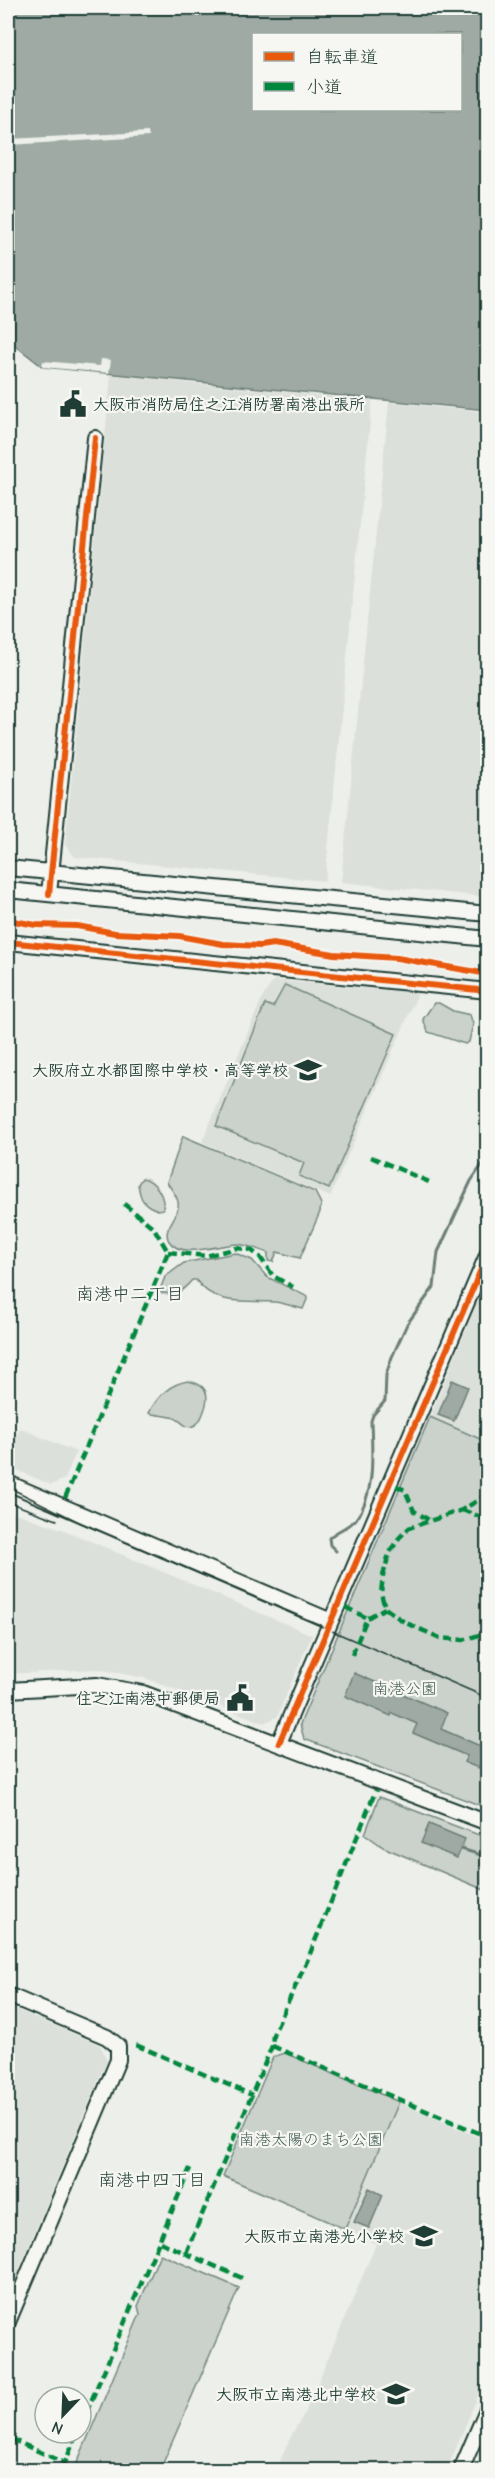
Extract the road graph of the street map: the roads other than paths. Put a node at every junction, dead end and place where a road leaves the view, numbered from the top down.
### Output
1 (95, 438) dead end
2 (8, 868) edge
3 (51, 872) junction
4 (8, 890) edge
5 (49, 894) junction
6 (488, 914) edge
7 (488, 939) edge
8 (8, 942) edge
9 (488, 991) edge
10 (488, 1253) edge
11 (8, 1483) edge
12 (331, 1621) junction
13 (8, 1690) edge
14 (279, 1743) junction
15 (488, 1823) edge
16 (8, 1995) edge
17 (8, 2322) edge
18 (488, 2407) edge
19 (461, 2470) edge

1 - 3 street
2 - 3 street
3 - 5 street
3 - 6 street
4 - 5 street
5 - 7 street
8 - 9 street
10 - 12 street
11 - 12 street
12 - 14 street
13 - 14 street
14 - 15 street
16 - 17 street
18 - 19 street

